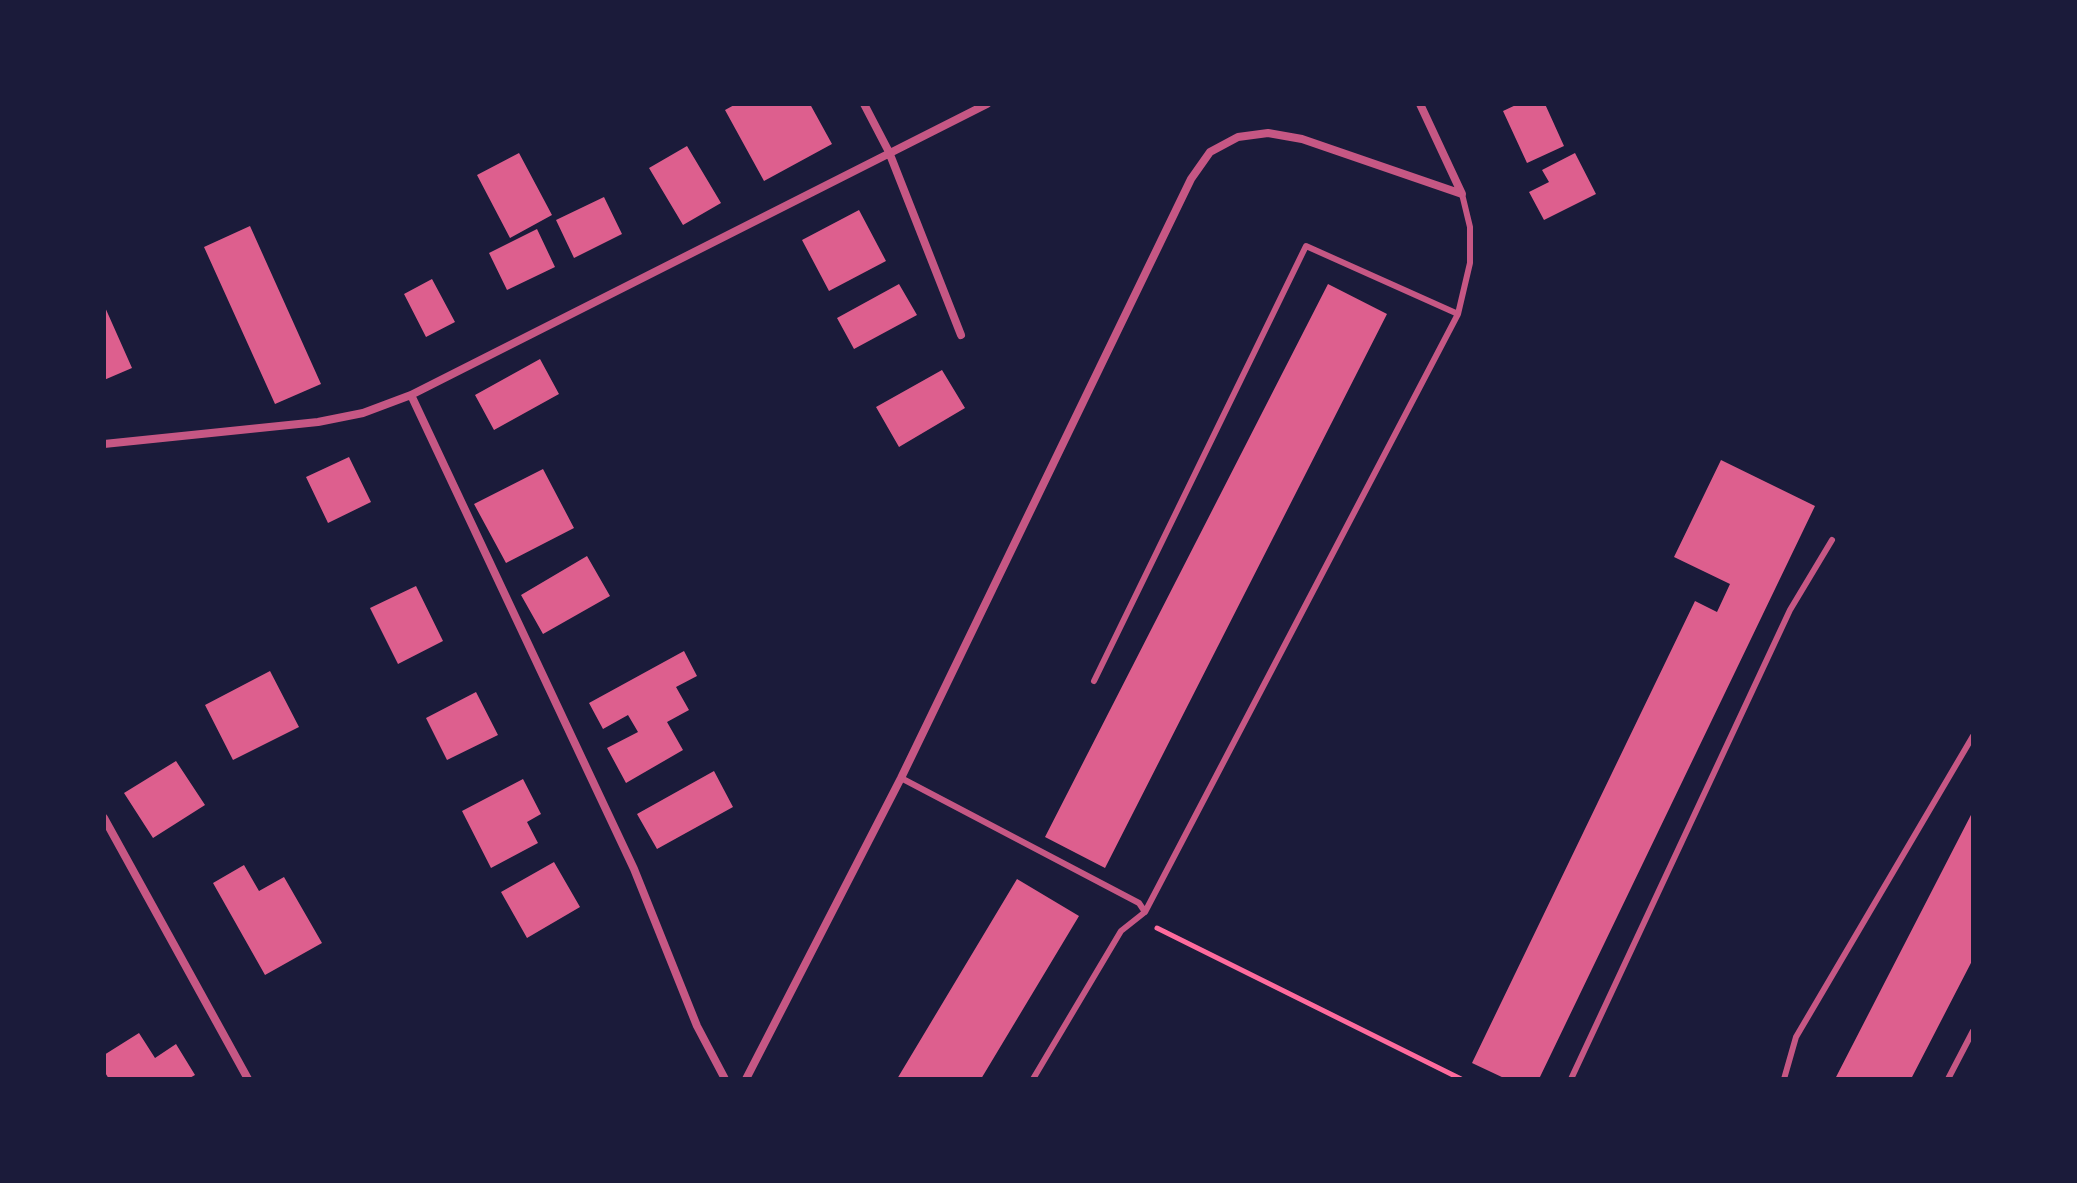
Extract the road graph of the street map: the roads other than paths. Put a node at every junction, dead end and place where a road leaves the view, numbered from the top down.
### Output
1 (864, 104) edge
2 (987, 104) edge
3 (1420, 104) edge
4 (889, 152) junction
5 (1462, 194) junction
6 (1458, 314) junction
7 (961, 335) dead end
8 (411, 395) junction
9 (104, 444) edge
10 (1832, 540) dead end
11 (1094, 681) dead end
12 (1973, 736) edge
13 (901, 778) junction
14 (104, 818) edge
15 (1145, 912) junction
16 (1973, 1031) edge
17 (248, 1079) edge
18 (725, 1079) edge
19 (746, 1079) edge
20 (1033, 1079) edge
21 (1571, 1079) edge
22 (1784, 1079) edge
23 (1948, 1079) edge

1 - 4 street
2 - 4 street
3 - 5 street
4 - 7 street
4 - 8 street
5 - 6 lane
5 - 13 street
6 - 11 lane
6 - 15 lane
8 - 9 street
8 - 18 street
10 - 21 lane
12 - 22 lane
13 - 15 lane
13 - 19 street
14 - 17 street
15 - 20 lane
16 - 23 lane

